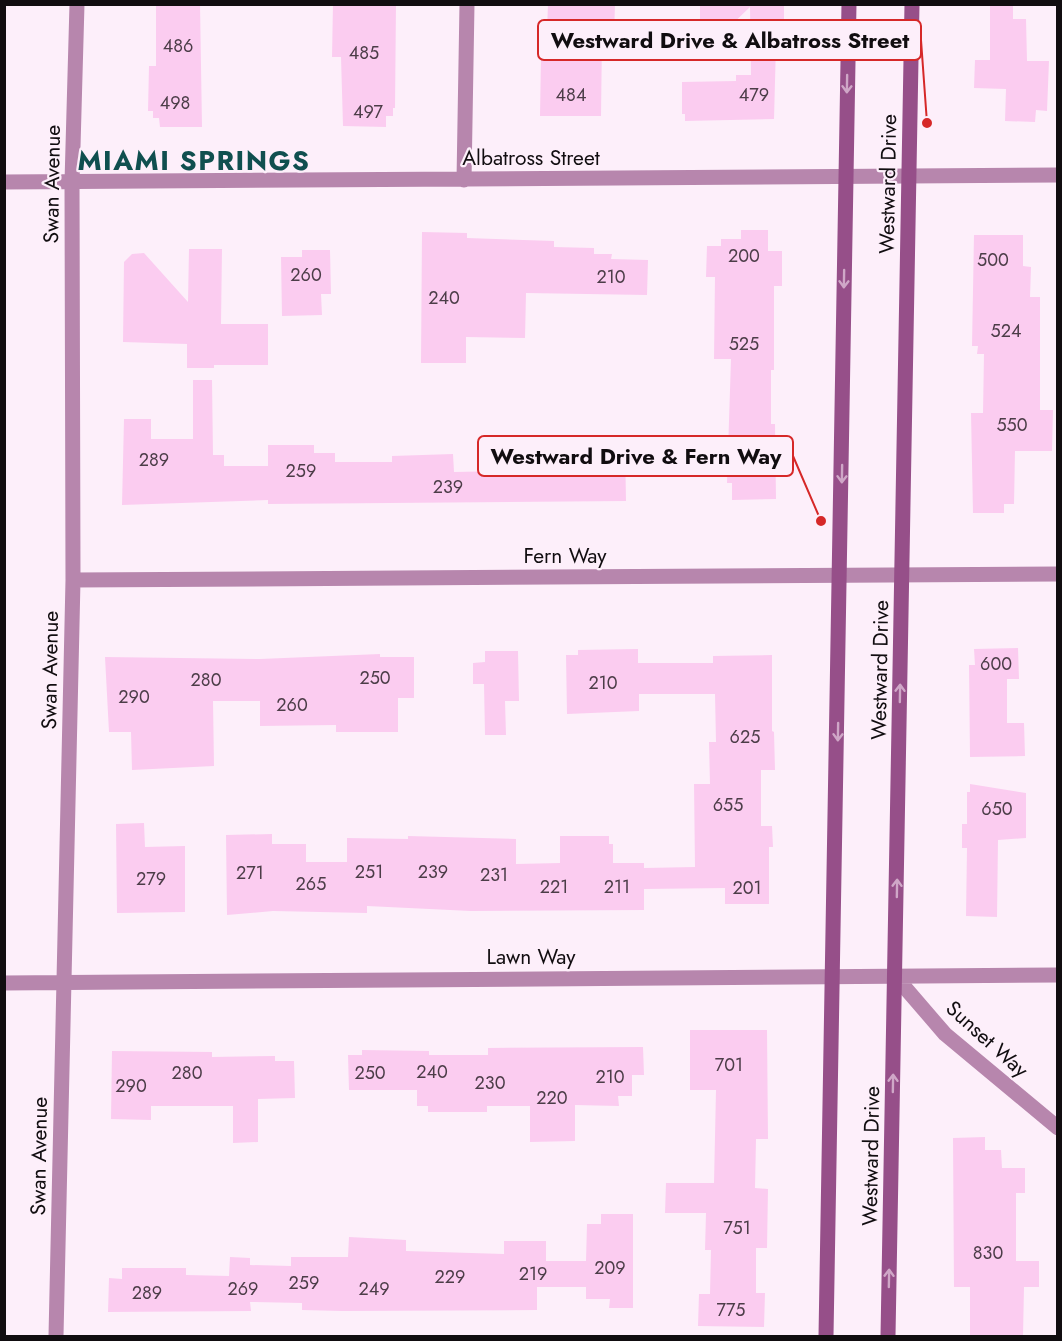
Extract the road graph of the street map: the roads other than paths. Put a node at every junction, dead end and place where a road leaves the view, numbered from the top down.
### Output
1 (77, 4) edge
2 (467, 4) edge
3 (849, 4) edge
4 (912, 4) edge
5 (1058, 175) edge
6 (908, 176) junction
7 (845, 178) junction
8 (464, 180) junction
9 (4, 182) edge
10 (72, 182) junction
11 (1058, 574) edge
12 (840, 575) junction
13 (902, 575) junction
14 (73, 580) junction
15 (1058, 975) edge
16 (834, 976) junction
17 (895, 976) junction
18 (64, 982) junction
19 (4, 983) edge
20 (1058, 1128) edge
21 (56, 1336) edge
22 (826, 1336) edge
23 (888, 1336) edge

1 - 10 street, Swan Avenue
2 - 8 street
3 -> 7 street, Westward Drive
4 - 6 street, Westward Drive
5 - 6 street, Albatross Street
6 - 7 street, Albatross Street
6 - 13 street, Westward Drive
7 - 8 street, Albatross Street
7 -> 12 street, Westward Drive
8 - 10 street, Albatross Street
9 - 10 street, Albatross Street
10 - 14 street, Swan Avenue
11 - 13 street, Fern Way
12 - 13 street, Fern Way
12 - 14 street, Fern Way
12 -> 16 street, Westward Drive
17 -> 13 street, Westward Drive
14 - 18 street, Swan Avenue
15 - 17 street, Lawn Way
16 - 17 street, Lawn Way
16 - 18 street, Lawn Way
16 - 22 street, Westward Drive
17 - 20 street, Sunset Way
23 -> 17 street, Westward Drive
18 - 19 street, Lawn Way
18 - 21 street, Swan Avenue

